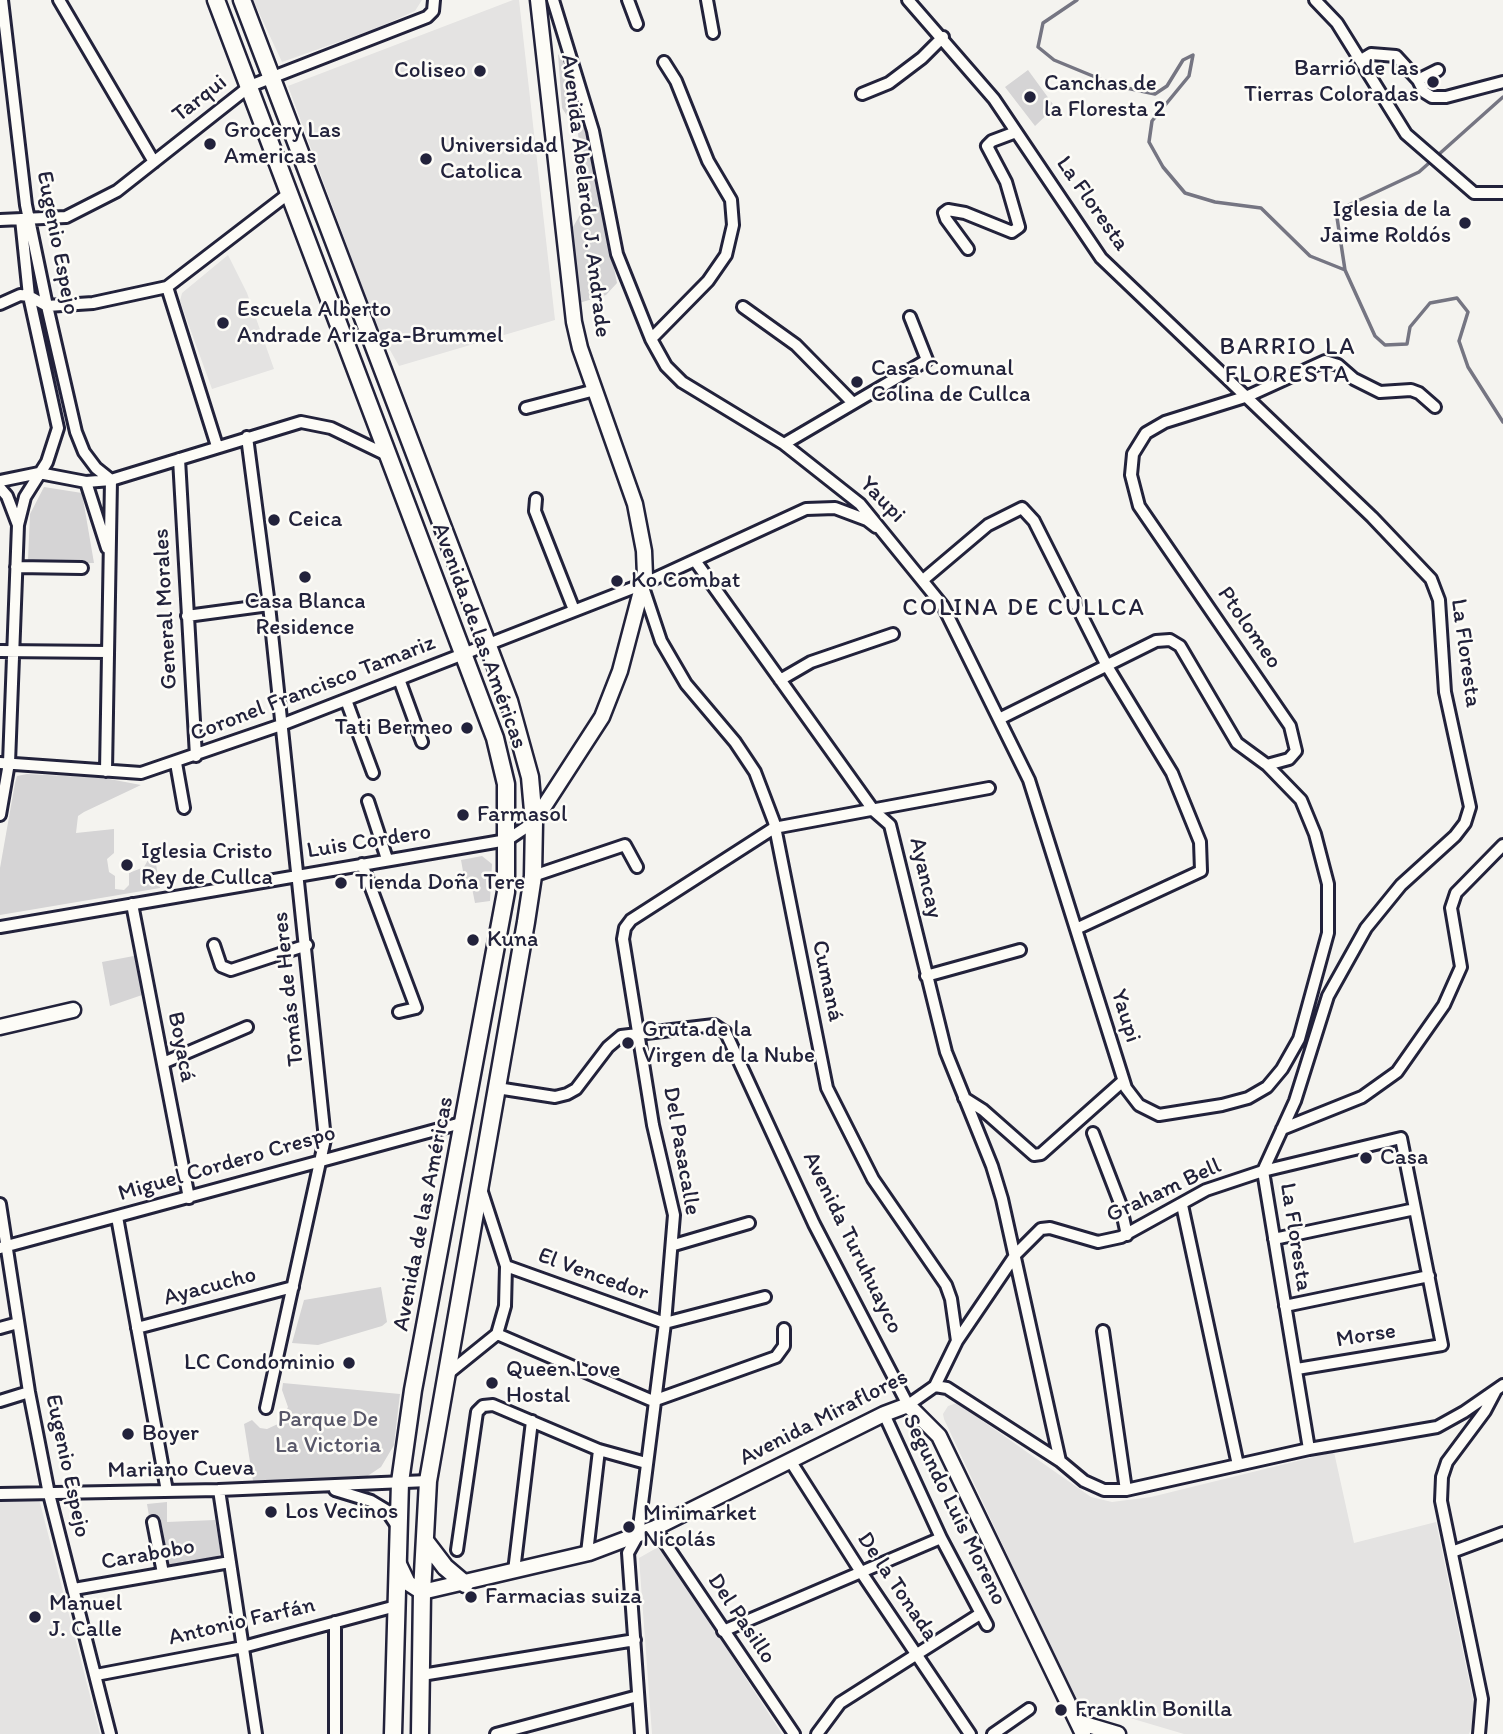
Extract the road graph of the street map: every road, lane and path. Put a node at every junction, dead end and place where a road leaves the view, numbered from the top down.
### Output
1 (2, 0) edge
2 (59, 0) edge
3 (216, 0) edge
4 (242, 0) edge
5 (538, 0) edge
6 (554, 0) edge
7 (628, 0) edge
8 (706, 0) edge
9 (908, 0) edge
10 (1315, 0) edge
11 (434, 6) edge
12 (637, 23) dead end
13 (713, 33) dead end
14 (943, 37) junction
15 (1361, 60) junction
16 (664, 62) dead end
17 (1438, 70) dead end
18 (271, 78) junction
19 (1418, 80) junction
20 (1503, 82) edge
21 (250, 86) junction
22 (862, 94) dead end
23 (1016, 132) junction
24 (154, 162) junction
25 (1503, 193) edge
26 (288, 194) junction
27 (26, 219) junction
28 (0, 220) edge
29 (968, 249) dead end
30 (167, 287) junction
31 (29, 296) junction
32 (0, 304) edge
33 (47, 306) junction
34 (743, 307) dead end
35 (909, 317) dead end
36 (650, 340) junction
37 (595, 390) junction
38 (1248, 396) junction
39 (852, 402) junction
40 (1434, 407) dead end
41 (526, 408) dead end
42 (247, 437) junction
43 (783, 444) junction
44 (217, 446) junction
45 (390, 457) junction
46 (179, 459) junction
47 (39, 473) junction
48 (111, 480) junction
49 (0, 481) edge
50 (86, 482) junction
51 (0, 488) edge
52 (536, 499) dead end
53 (18, 525) junction
54 (896, 544) junction
55 (111, 561) junction
56 (696, 562) junction
57 (16, 567) junction
58 (82, 568) dead end
59 (923, 580) junction
60 (643, 584) junction
61 (269, 605) junction
62 (574, 610) junction
63 (187, 616) junction
64 (893, 634) dead end
65 (487, 645) junction
66 (0, 651) edge
67 (14, 651) junction
68 (108, 652) junction
69 (462, 654) junction
70 (1107, 666) junction
71 (399, 679) junction
72 (780, 680) junction
73 (346, 700) junction
74 (1001, 718) junction
75 (281, 725) junction
76 (422, 742) dead end
77 (196, 757) junction
78 (4, 763) edge
79 (176, 763) junction
80 (1267, 765) junction
81 (106, 771) junction
82 (373, 773) dead end
83 (989, 788) dead end
84 (369, 801) dead end
85 (184, 808) dead end
86 (874, 811) junction
87 (0, 815) edge
88 (534, 822) junction
89 (774, 828) junction
90 (507, 840) junction
91 (1503, 845) edge
92 (387, 859) junction
93 (362, 864) junction
94 (637, 867) dead end
95 (298, 874) junction
96 (533, 876) junction
97 (132, 904) junction
98 (0, 927) edge
99 (1076, 929) junction
100 (215, 945) dead end
101 (307, 945) junction
102 (1020, 950) dead end
103 (926, 976) junction
104 (1312, 993) junction
105 (1328, 996) junction
106 (73, 1010) dead end
107 (399, 1012) dead end
108 (0, 1027) edge
109 (247, 1027) dead end
110 (638, 1031) junction
111 (163, 1063) junction
112 (1124, 1085) junction
113 (497, 1088) junction
114 (964, 1098) junction
115 (465, 1122) junction
116 (1282, 1129) junction
117 (1093, 1133) dead end
118 (322, 1158) junction
119 (1263, 1171) junction
120 (480, 1180) junction
121 (189, 1198) junction
122 (0, 1204) edge
123 (1182, 1205) junction
124 (1415, 1209) junction
125 (117, 1217) junction
126 (749, 1223) dead end
127 (1127, 1235) junction
128 (1274, 1239) junction
129 (674, 1245) junction
130 (4, 1247) edge
131 (1016, 1254) junction
132 (506, 1266) junction
133 (1429, 1276) junction
134 (293, 1287) junction
135 (765, 1297) dead end
136 (1285, 1306) junction
137 (18, 1323) junction
138 (665, 1324) junction
139 (0, 1328) edge
140 (137, 1328) junction
141 (784, 1329) dead end
142 (1103, 1331) dead end
143 (496, 1334) junction
144 (957, 1341) junction
145 (1297, 1369) junction
146 (445, 1376) junction
147 (935, 1386) junction
148 (1500, 1387) edge
149 (29, 1392) junction
150 (0, 1401) edge
151 (653, 1401) junction
152 (908, 1405) junction
153 (266, 1408) dead end
154 (884, 1413) junction
155 (532, 1421) junction
156 (1309, 1449) junction
157 (599, 1450) junction
158 (1059, 1461) junction
159 (791, 1462) junction
160 (646, 1463) junction
161 (1238, 1465) junction
162 (428, 1480) junction
163 (400, 1482) junction
164 (322, 1487) junction
165 (219, 1490) junction
166 (1126, 1490) junction
167 (167, 1491) junction
168 (0, 1494) edge
169 (49, 1494) junction
170 (153, 1522) dead end
171 (654, 1528) junction
172 (399, 1531) junction
173 (1503, 1533) edge
174 (638, 1535) junction
175 (941, 1538) junction
176 (426, 1542) junction
177 (457, 1550) dead end
178 (1452, 1552) junction
179 (587, 1553) junction
180 (398, 1561) junction
181 (230, 1562) junction
182 (514, 1571) junction
183 (860, 1572) junction
184 (163, 1573) junction
185 (465, 1584) junction
186 (74, 1589) junction
187 (422, 1592) junction
188 (396, 1606) junction
189 (981, 1614) junction
190 (335, 1622) junction
191 (987, 1625) dead end
192 (723, 1631) junction
193 (635, 1640) junction
194 (243, 1647) junction
195 (916, 1654) junction
196 (96, 1675) junction
197 (422, 1675) junction
198 (638, 1696) junction
199 (1029, 1710) dead end
200 (1080, 1728) edge
201 (110, 1734) edge
202 (256, 1734) edge
203 (335, 1734) edge
204 (393, 1734) edge
205 (420, 1734) edge
206 (496, 1734) edge
207 (641, 1734) edge
208 (794, 1734) edge
209 (817, 1734) edge
210 (970, 1734) edge
211 (993, 1734) edge
212 (1118, 1734) edge
213 (1479, 1734) edge

1 - 27 street, Eugenio Espejo
2 - 24 street
3 - 21 main road, Avenida de las Américas
4 - 18 main road, Avenida de las Américas
5 - 37 street, Avenida Abelardo J. Andrade
6 - 36 street, Yaupi
7 - 12 street
8 - 13 street
9 - 14 street, La Floresta
10 - 15 street
11 - 18 street, Tarqui
14 - 22 street
14 - 23 street, La Floresta
15 - 19 street
15 - 25 street
16 - 36 street
17 - 19 street
18 - 21 street, Tarqui
18 - 65 main road, Avenida de las Américas
19 - 20 street
21 - 24 street, Tarqui
21 - 26 main road, Avenida de las Américas
23 - 29 street
23 - 38 street, La Floresta
24 - 27 street, Tarqui
26 - 30 street
26 - 45 main road, Avenida de las Américas
27 - 28 street, Tarqui
27 - 31 street, Eugenio Espejo
27 - 33 street, Eugenio Espejo
30 - 33 street
30 - 44 street
31 - 32 street
31 - 33 street
31 - 47 street, Eugenio Espejo
33 - 48 street, Eugenio Espejo
34 - 39 street
35 - 39 street
36 - 43 street, Yaupi
37 - 41 street
37 - 60 street, Avenida Abelardo J. Andrade
38 - 40 street
38 - 80 street, Ptolomeo
38 - 105 street, La Floresta
39 - 43 street
42 - 44 street
42 - 45 street
42 - 61 street, Tomás de Heres
43 - 54 street, Yaupi
44 - 46 street
45 - 69 main road, Avenida de las Américas
46 - 48 street
46 - 63 street, General Morales
47 - 49 street
47 - 50 street
47 - 53 street, Eugenio Espejo
48 - 50 street
48 - 55 street
50 - 55 street
51 - 53 street, Eugenio Espejo
52 - 62 street
53 - 57 street, Eugenio Espejo
54 - 56 street, Coronel Francisco Tamariz
54 - 59 street, Yaupi
55 - 68 street
56 - 60 street, Coronel Francisco Tamariz
56 - 72 street, Ayancay
57 - 58 street
57 - 67 street, Eugenio Espejo
59 - 70 street
59 - 74 street, Yaupi
60 - 62 street, Coronel Francisco Tamariz
60 - 88 street, Avenida Abelardo J. Andrade
60 - 89 street, Cumaná
61 - 63 street
61 - 75 street, Tomás de Heres
62 - 65 street, Coronel Francisco Tamariz
63 - 77 street, General Morales
64 - 72 street
65 - 69 street, Coronel Francisco Tamariz
65 - 88 main road, Avenida de las Américas
66 - 67 street
67 - 68 street
67 - 78 street, Eugenio Espejo
68 - 81 street
69 - 71 street, Coronel Francisco Tamariz
69 - 90 main road, Avenida de las Américas
70 - 74 street
70 - 80 street
70 - 99 street
71 - 73 street, Coronel Francisco Tamariz
71 - 76 street
72 - 86 street, Ayancay
73 - 75 street, Coronel Francisco Tamariz
73 - 82 street
74 - 99 street, Yaupi
75 - 77 street, Coronel Francisco Tamariz
75 - 95 street, Tomás de Heres
77 - 79 street, Coronel Francisco Tamariz
78 - 81 street, Coronel Francisco Tamariz
78 - 87 street, Eugenio Espejo
79 - 81 street, Coronel Francisco Tamariz
79 - 85 street
80 - 104 street
83 - 86 street, Del Pasacalle
84 - 92 street
86 - 89 street, Del Pasacalle
86 - 103 street, Ayancay
88 - 90 street, Luis Cordero
88 - 96 main road, Avenida de las Américas
89 - 110 street, Del Pasacalle
89 - 144 street, Cumaná
90 - 92 street, Luis Cordero
90 - 115 main road, Avenida de las Américas
91 - 116 street
92 - 93 street, Luis Cordero
93 - 95 street, Luis Cordero
93 - 107 street
94 - 96 street
95 - 97 street, Luis Cordero
95 - 101 street, Tomás de Heres
96 - 113 main road, Avenida de las Américas
97 - 98 street, Luis Cordero
97 - 111 street, Boyacá
99 - 112 street, Yaupi
100 - 101 street
101 - 118 street, Tomás de Heres
102 - 103 street
103 - 114 street, Ayancay
104 - 105 street
104 - 112 street
105 - 116 street, La Floresta
106 - 108 street
109 - 111 street
110 - 113 street, Avenida Turuhuayco
110 - 129 street, Del Pasacalle
110 - 152 street, Avenida Turuhuayco
111 - 121 street, Boyacá
112 - 114 street
113 - 120 main road, Avenida de las Américas
114 - 131 street, Ayancay
115 - 118 street, Miguel Cordero Crespo
115 - 163 main road, Avenida de las Américas
116 - 119 street, La Floresta
117 - 127 street
118 - 121 street, Miguel Cordero Crespo
118 - 134 street, Tomás de Heres
119 - 123 street, Graham Bell
119 - 124 street, Graham Bell
119 - 128 street, La Floresta
120 - 132 street
120 - 146 main road, Avenida de las Américas
121 - 125 street, Miguel Cordero Crespo
122 - 130 street, Eugenio Espejo
123 - 127 street, Graham Bell
123 - 161 street
124 - 128 street
124 - 133 street
125 - 130 street, Miguel Cordero Crespo
125 - 140 street
126 - 129 street
127 - 131 street, Graham Bell
128 - 136 street, La Floresta
129 - 138 street, Del Pasacalle
130 - 137 street, Eugenio Espejo
131 - 144 street, Graham Bell
131 - 158 street, Ayancay
132 - 138 street, El Vencedor
132 - 143 street
133 - 136 street
133 - 145 street, Morse
134 - 140 street, Ayacucho
134 - 153 street, Tomás de Heres
135 - 138 street
136 - 145 street, La Floresta
137 - 139 street
137 - 149 street, Eugenio Espejo
138 - 151 street, Del Pasacalle
140 - 167 street
141 - 151 street
142 - 166 street
143 - 146 street
143 - 151 street
144 - 147 street
145 - 156 street, La Floresta
146 - 162 main road, Avenida de las Américas
147 - 152 street, Avenida Miraflores
147 - 158 street, Avenida Miraflores
148 - 156 street, Avenida Miraflores
148 - 178 street
149 - 150 street
149 - 169 street, Eugenio Espejo
151 - 160 street, Del Pasacalle
152 - 154 street, Avenida Miraflores
152 - 200 street, Avenida Turuhuayco
154 - 159 street, Avenida Miraflores
154 - 175 street, Segundo Luis Moreno
155 - 157 street
155 - 177 street
155 - 182 street
156 - 161 street, Avenida Miraflores
157 - 160 street
157 - 179 street
158 - 166 street, Avenida Miraflores
159 - 171 street, Avenida Miraflores
159 - 183 street, De la Tonada
160 - 174 street, Del Pasacalle
161 - 166 street, Avenida Miraflores
162 - 163 street, Mariano Cueva
162 - 176 main road, Avenida de las Américas
163 - 164 street, Mariano Cueva
163 - 172 main road, Avenida de las Américas
164 - 165 street, Mariano Cueva
164 - 172 street, Mariano Cueva
165 - 167 street, Mariano Cueva
165 - 181 street
167 - 169 street, Mariano Cueva
168 - 169 street, Mariano Cueva
169 - 186 street, Eugenio Espejo
170 - 184 street
171 - 174 street, Avenida Miraflores
171 - 192 street, Del Pasillo
172 - 180 main road, Avenida de las Américas
173 - 178 street
174 - 179 street, Avenida Miraflores
174 - 193 street, Del Pasacalle
175 - 183 street
175 - 189 street, Segundo Luis Moreno
176 - 185 main road
176 - 187 main road, Avenida de las Américas
178 - 213 street
179 - 182 street, Avenida Miraflores
180 - 187 street
180 - 188 main road, Avenida de las Américas
181 - 184 street, Carabobo
181 - 194 street
182 - 185 street, Avenida Miraflores
183 - 192 street
183 - 195 street, De la Tonada
184 - 186 street, Carabobo
185 - 187 street, Avenida Miraflores
186 - 196 street, Eugenio Espejo
187 - 197 main road, Avenida de las Américas
188 - 190 street, Antonio Farfán
188 - 204 main road, Avenida de las Américas
189 - 191 street, Segundo Luis Moreno
189 - 195 street
190 - 194 street, Antonio Farfán
190 - 203 street
192 - 208 street, Del Pasillo
193 - 197 street
193 - 198 street, Del Pasacalle
194 - 196 street, Antonio Farfán
194 - 202 street
195 - 209 street
195 - 210 street, De la Tonada
196 - 201 street, Eugenio Espejo
197 - 205 main road, Avenida de las Américas
198 - 206 street
198 - 207 street, Del Pasacalle
199 - 211 street
200 - 212 street

